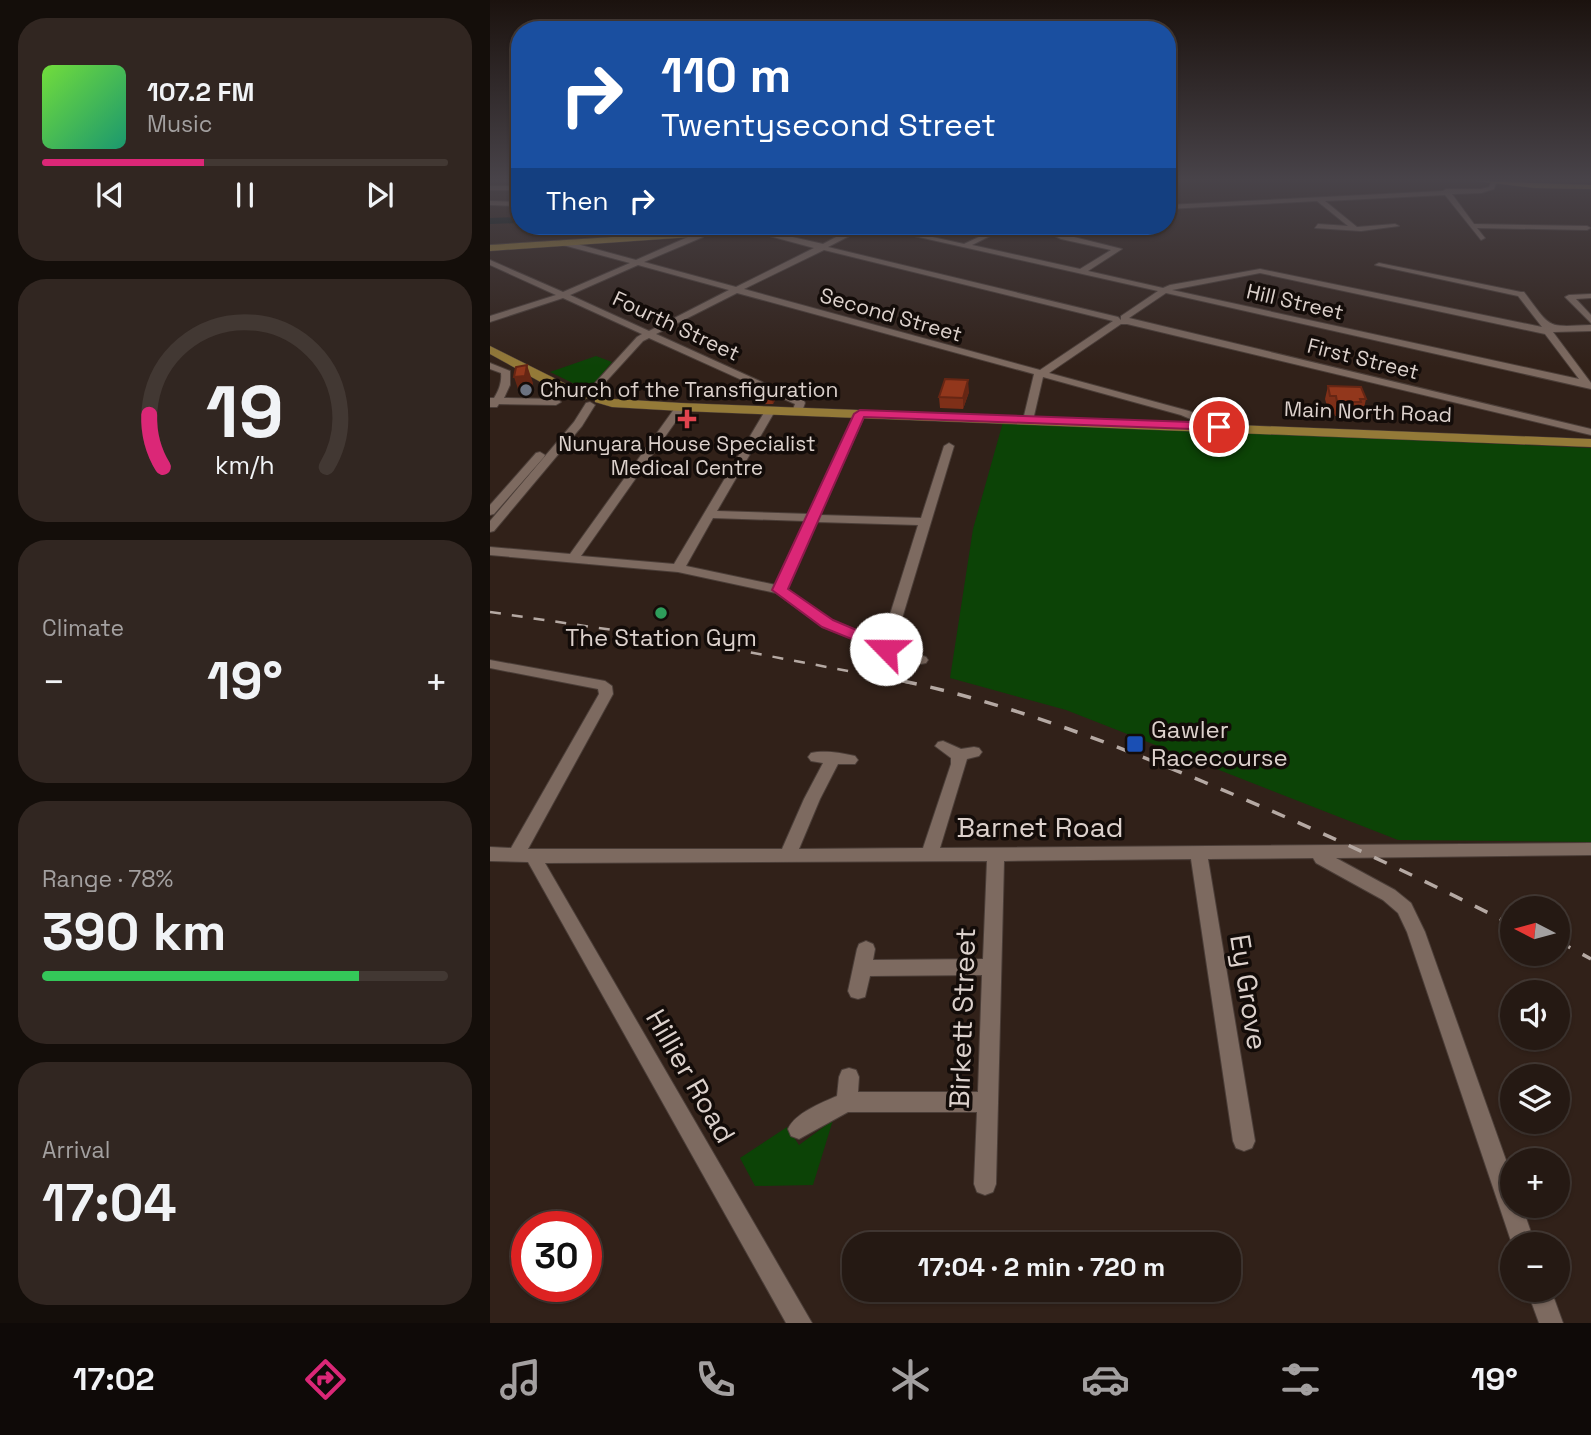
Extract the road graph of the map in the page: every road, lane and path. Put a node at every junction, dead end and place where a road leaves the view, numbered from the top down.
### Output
1 (566, 243) junction
2 (570, 243) edge
3 (683, 243) edge
4 (802, 243) edge
5 (829, 243) edge
6 (950, 243) edge
7 (972, 243) edge
8 (1095, 243) edge
9 (965, 246) junction
10 (820, 247) junction
11 (490, 248) edge
12 (490, 262) edge
13 (636, 263) junction
14 (1379, 265) dead end
15 (1080, 272) junction
16 (736, 290) junction
17 (1164, 291) junction
18 (563, 295) junction
19 (1591, 296) edge
20 (490, 319) edge
21 (1121, 320) junction
22 (1591, 320) edge
23 (1547, 328) junction
24 (1591, 328) edge
25 (650, 334) junction
26 (490, 349) edge
27 (496, 367) edge
28 (1039, 375) junction
29 (1589, 387) edge
30 (585, 397) junction
31 (494, 401) edge
32 (556, 402) dead end
33 (681, 407) junction
34 (490, 409) edge
35 (770, 411) junction
36 (797, 411) junction
37 (860, 414) junction
38 (1028, 420) junction
39 (1202, 426) junction
40 (1591, 432) edge
41 (1591, 443) edge
42 (950, 446) dead end
43 (490, 512) edge
44 (709, 514) junction
45 (812, 518) junction
46 (925, 522) junction
47 (490, 528) edge
48 (490, 551) edge
49 (574, 557) junction
50 (678, 568) junction
51 (780, 590) junction
52 (886, 649) junction
53 (921, 660) dead end
54 (490, 664) edge
55 (943, 746) dead end
56 (816, 757) dead end
57 (1591, 849) edge
58 (1320, 851) junction
59 (1198, 852) junction
60 (490, 853) edge
61 (996, 853) junction
62 (930, 854) junction
63 (527, 856) junction
64 (788, 856) junction
65 (992, 967) junction
66 (858, 991) dead end
67 (849, 1077) dead end
68 (847, 1102) junction
69 (987, 1102) junction
70 (799, 1129) dead end
71 (1244, 1141) dead end
72 (985, 1184) dead end
73 (1520, 1232) edge
74 (1543, 1302) edge
75 (800, 1323) edge
76 (1551, 1323) edge

1 - 2 main road
1 - 11 main road
1 - 13 street, Second Street
3 - 13 street
4 - 10 street, First Street
5 - 10 street
6 - 9 street, Hill Street
7 - 9 street
8 - 15 street
9 - 15 street, Hill Street
10 - 16 street
10 - 21 street, First Street
12 - 18 street, Fourth Street
13 - 16 street, Second Street
13 - 18 street
14 - 23 street
15 - 17 street, Hill Street
16 - 25 street
16 - 28 street, Second Street
17 - 21 street
17 - 23 street
17 - 29 street, Hill Street
18 - 20 street
18 - 25 street, Fourth Street
19 - 22 street
21 - 28 street
21 - 40 street, First Street
23 - 24 street
23 - 29 street
25 - 30 street
25 - 36 street, Fourth Street
26 - 30 main road
27 - 31 street
28 - 38 street
28 - 39 street, Second Street
30 - 33 main road, Main North Road
30 - 43 street
30 - 47 street
31 - 32 street
31 - 34 street
33 - 35 main road, Main North Road
33 - 49 street
35 - 36 main road, Main North Road
35 - 44 street
36 - 37 main road, Main North Road
37 - 38 main road, Main North Road
37 - 45 street
38 - 39 main road, Main North Road
39 - 41 main road, Main North Road
42 - 46 street
44 - 45 street
44 - 50 street
45 - 46 street
45 - 51 street
46 - 52 street
48 - 49 street
49 - 50 street
50 - 51 street
51 - 52 street
52 - 53 street
54 - 63 street
55 - 62 street
56 - 64 street
57 - 58 street, Barnet Road
58 - 59 street, Barnet Road
58 - 73 street
59 - 61 street, Barnet Road
59 - 71 street, Ey Grove
60 - 63 street, Barnet Road
61 - 62 street, Barnet Road
61 - 65 street, Birkett Street
62 - 64 street, Barnet Road
63 - 64 street, Barnet Road
63 - 75 street, Hillier Road
65 - 66 street
65 - 69 street, Birkett Street
67 - 68 street
68 - 69 street
68 - 70 street
69 - 72 street, Birkett Street
74 - 76 street

